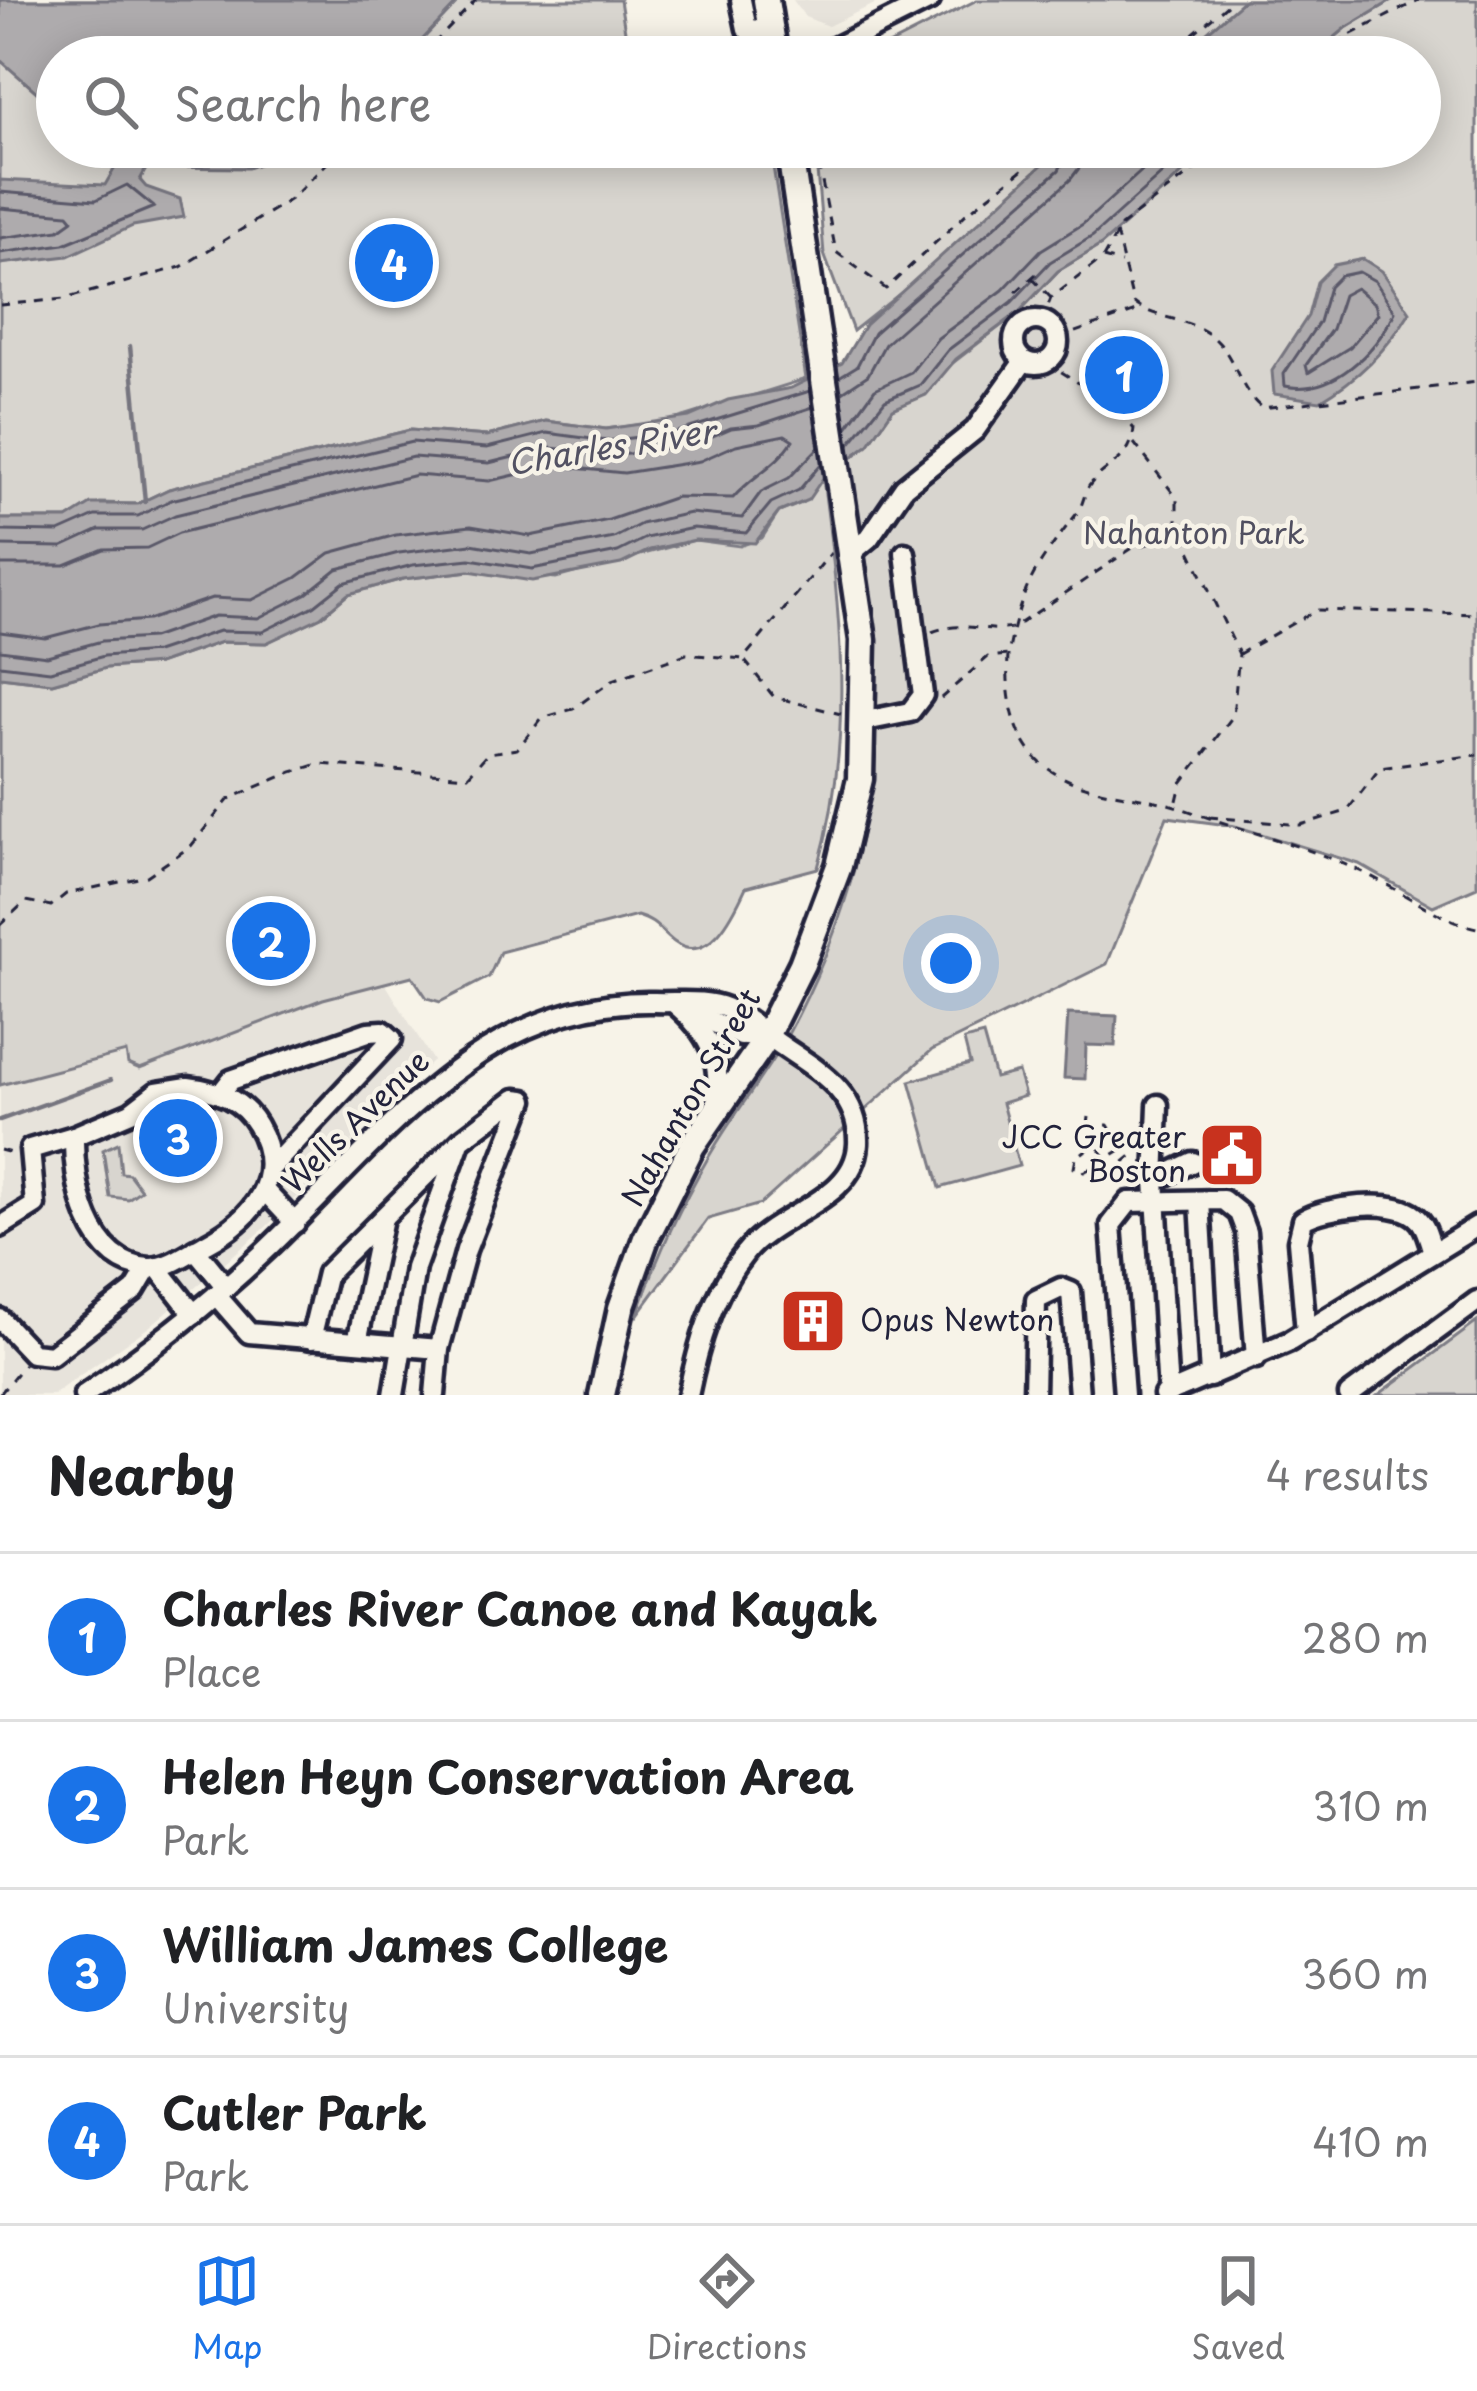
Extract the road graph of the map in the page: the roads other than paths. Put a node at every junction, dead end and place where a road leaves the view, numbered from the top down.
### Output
1 (741, 0) edge
2 (766, 0) edge
3 (930, 0) edge
4 (771, 30) junction
5 (772, 36) edge
6 (858, 36) edge
7 (792, 168) edge
8 (1024, 361) junction
9 (850, 547) junction
10 (905, 553) dead end
11 (854, 718) junction
12 (674, 1003) junction
13 (767, 1036) junction
14 (220, 1094) junction
15 (1158, 1106) dead end
16 (712, 1116) junction
17 (74, 1136) junction
18 (461, 1140) junction
19 (1192, 1162) dead end
20 (268, 1170) junction
21 (1155, 1180) junction
22 (264, 1190) junction
23 (1200, 1201) junction
24 (1145, 1202) junction
25 (382, 1218) junction
26 (295, 1223) junction
27 (1477, 1226) edge
28 (0, 1227) edge
29 (195, 1250) junction
30 (1432, 1250) junction
31 (153, 1267) junction
32 (221, 1291) junction
33 (1477, 1300) edge
34 (194, 1314) junction
35 (0, 1319) edge
36 (1306, 1332) junction
37 (311, 1339) junction
38 (357, 1342) junction
39 (399, 1346) junction
40 (439, 1349) junction
41 (1256, 1358) junction
42 (120, 1370) junction
43 (1210, 1377) junction
44 (1166, 1394) edge
45 (84, 1395) edge
46 (104, 1395) edge
47 (394, 1395) edge
48 (435, 1395) edge
49 (602, 1395) edge
50 (688, 1395) edge
51 (1034, 1395) edge
52 (1079, 1395) edge
53 (1124, 1395) edge
54 (1349, 1395) edge

1 - 4 street
2 - 4 main road
3 - 6 street
4 - 5 main road
7 - 9 main road, Nahanton Street
8 - 8 street
8 - 9 street
9 - 11 main road, Nahanton Street
10 - 11 street
11 - 13 main road, Nahanton Street
12 - 13 street, Wells Avenue
12 - 16 street
12 - 26 street, Wells Avenue
13 - 16 main road, Nahanton Street
13 - 50 street
14 - 17 street
14 - 20 street
14 - 20 street
15 - 21 street
16 - 49 main road, Nahanton Street
17 - 28 street
17 - 31 street
18 - 25 street
18 - 39 street
18 - 40 street
19 - 21 street
20 - 22 street
21 - 24 street
22 - 26 street
22 - 29 street
23 - 24 street
23 - 41 street
23 - 43 street
24 - 44 street
24 - 53 street
25 - 37 street
25 - 38 street
26 - 32 street, Wells Avenue
27 - 30 street
29 - 31 street
29 - 32 street
30 - 36 street
30 - 36 street
31 - 34 street
31 - 35 street
32 - 34 street, Wells Avenue
32 - 37 street
33 - 54 street
34 - 42 street, Wells Avenue
36 - 41 street
37 - 38 street
38 - 39 street
39 - 40 street
39 - 47 street
40 - 48 street
41 - 43 street
42 - 45 street, Wells Avenue
42 - 46 street, Wells Avenue
43 - 44 street
51 - 52 street

